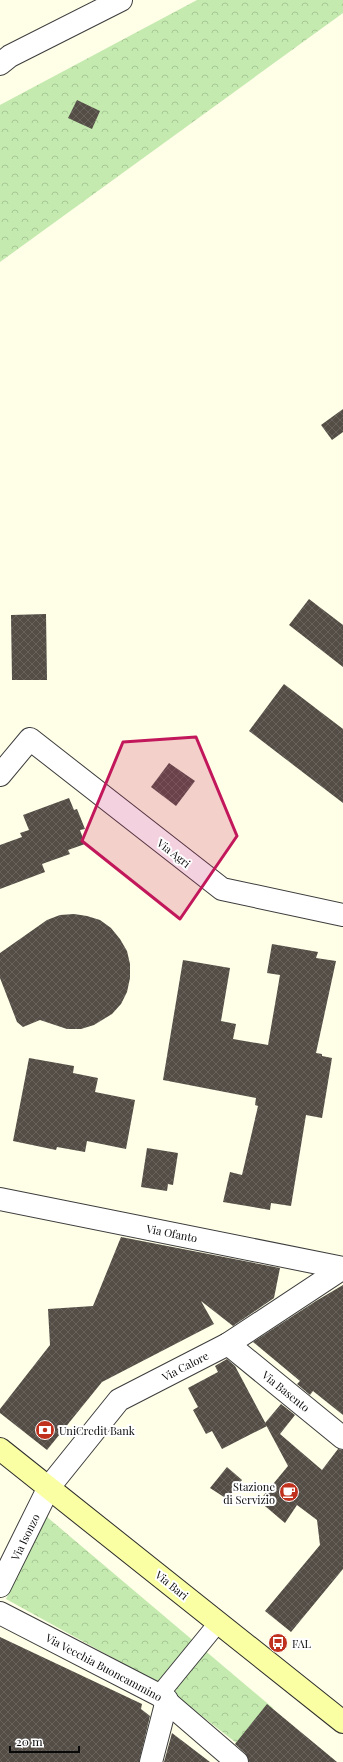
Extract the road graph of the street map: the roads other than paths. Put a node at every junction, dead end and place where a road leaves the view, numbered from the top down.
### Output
1 (121, 0) edge
2 (0, 64) edge
3 (0, 775) edge
4 (343, 915) edge
5 (0, 1199) edge
6 (343, 1268) edge
7 (228, 1344) junction
8 (343, 1438) edge
9 (0, 1449) edge
10 (49, 1487) junction
11 (0, 1586) edge
12 (0, 1613) edge
13 (218, 1623) junction
14 (163, 1697) junction
15 (343, 1722) edge
16 (151, 1762) edge
17 (238, 1762) edge

1 - 2 street
3 - 4 street, Via Agri
5 - 6 street, Via Ofanto
6 - 7 street, Via Calore
7 - 8 street, Via Basento
7 - 10 street, Via Calore
9 - 10 main road, Via Bari
10 - 11 street, Via Isonzo
10 - 13 main road, Via Bari
12 - 14 street, Via Vecchia Buoncammino
13 - 14 street
13 - 15 main road, Via Bari
14 - 16 street
14 - 17 street, Via Vecchia Buoncammino

